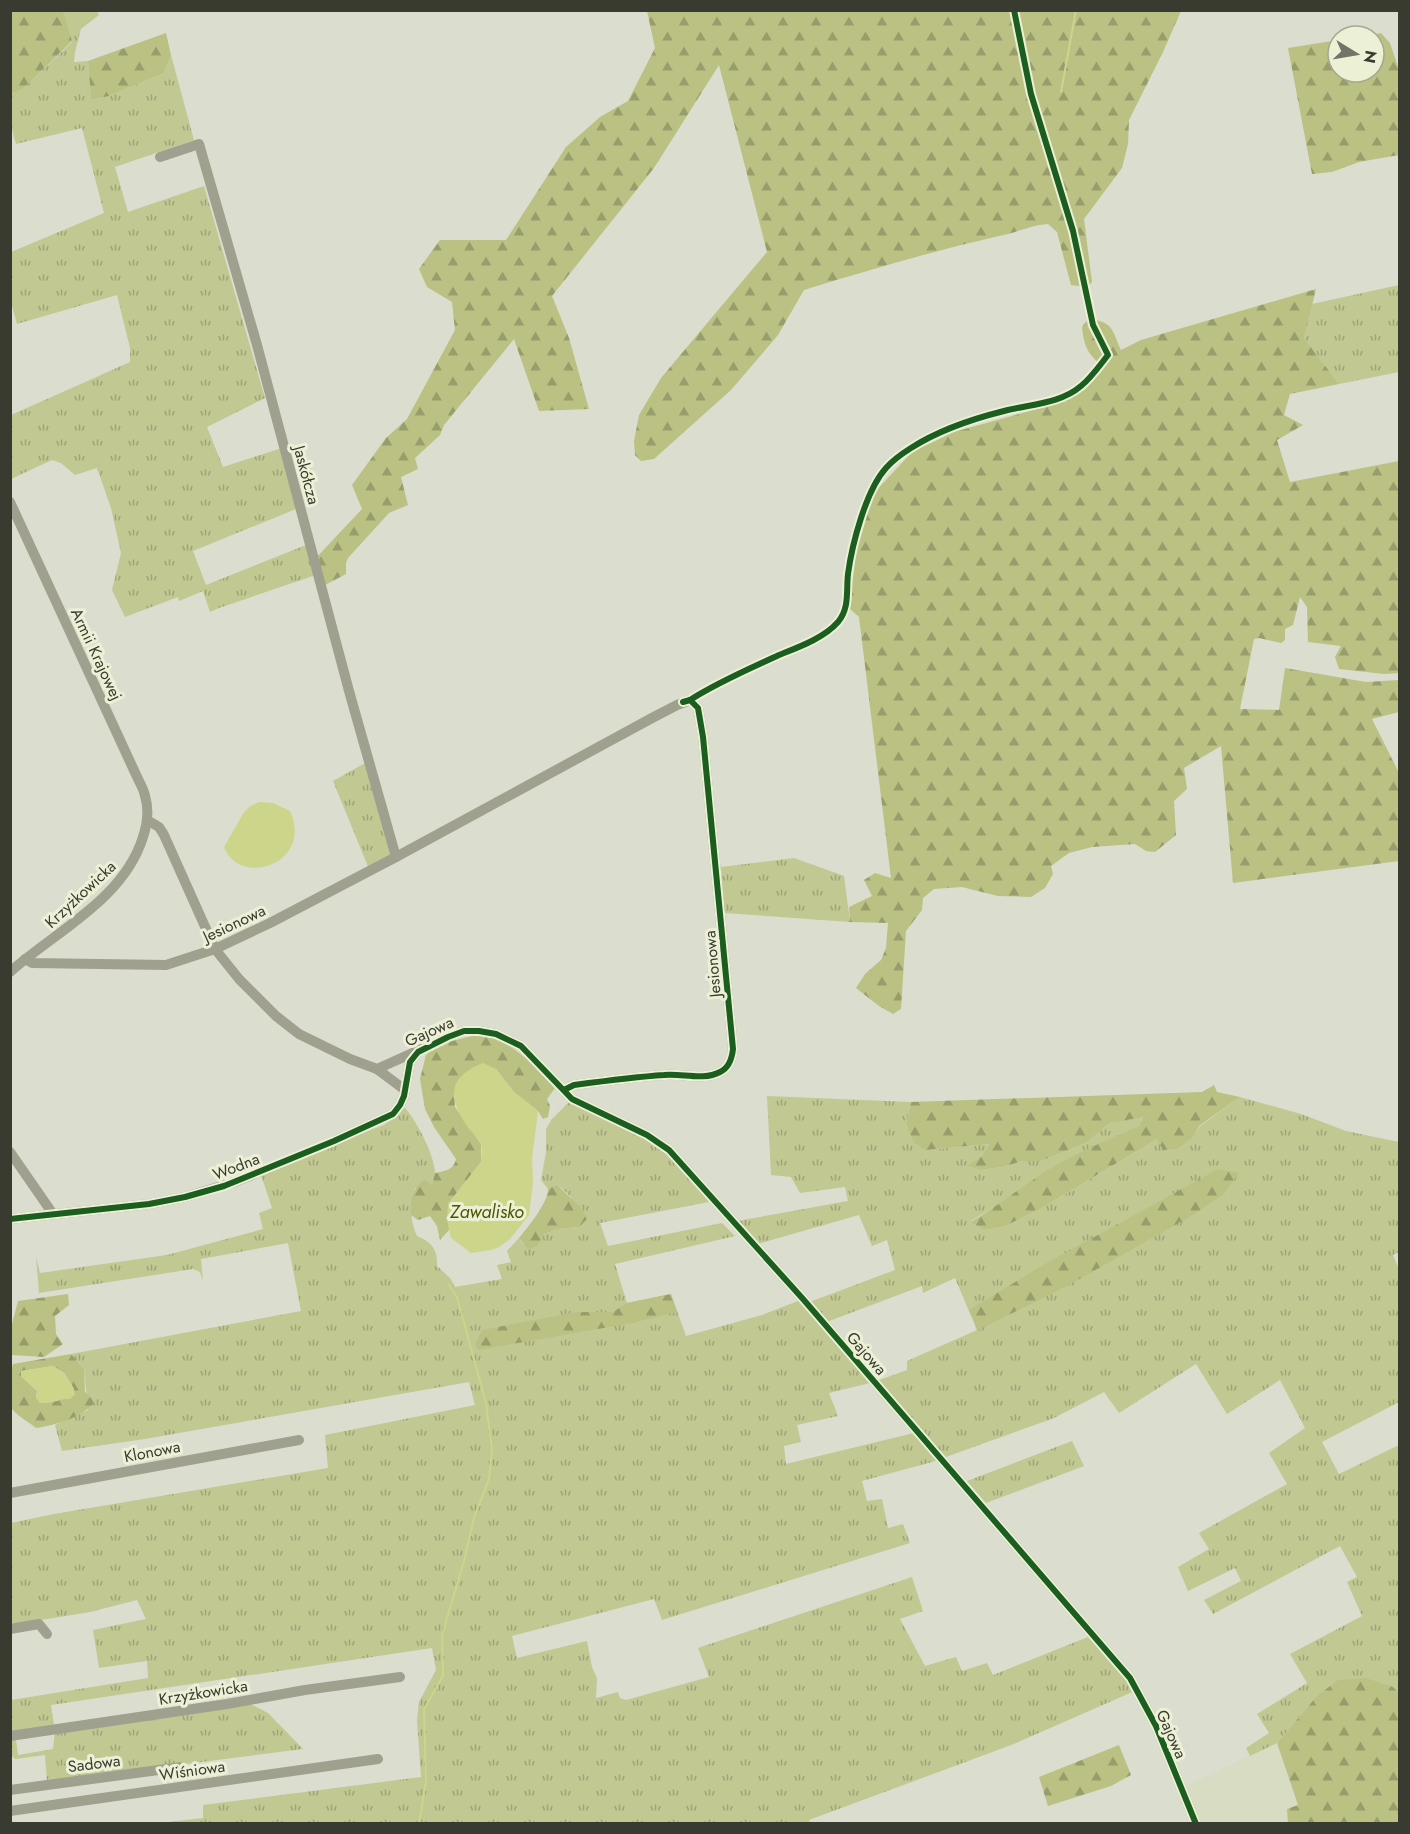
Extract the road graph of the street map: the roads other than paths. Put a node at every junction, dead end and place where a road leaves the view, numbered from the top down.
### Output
1 (160, 157) dead end
2 (10, 502) edge
3 (147, 820) junction
4 (396, 855) junction
5 (215, 949) junction
6 (25, 959) junction
7 (10, 972) edge
8 (418, 1052) junction
9 (377, 1070) junction
10 (405, 1090) junction
11 (564, 1090) junction
12 (10, 1152) edge
13 (53, 1214) junction
14 (10, 1218) edge
15 (299, 1440) dead end
16 (10, 1493) edge
17 (10, 1629) edge
18 (47, 1634) dead end
19 (400, 1677) dead end
20 (10, 1736) edge
21 (378, 1759) dead end
22 (181, 1767) dead end
23 (10, 1790) edge
24 (10, 1811) edge
25 (1196, 1824) edge

1 - 4 street, Jaskółcza
2 - 3 street, Armii Krajowej
3 - 5 street
3 - 6 street, Krzyżkowicka
4 - 5 street, Jesionowa
4 - 11 street, Jesionowa
5 - 6 street, Jesionowa
5 - 9 street
6 - 7 street, Krzyżkowicka
8 - 9 street, Gajowa
8 - 10 street, Wodna
8 - 11 street, Gajowa
9 - 10 street
10 - 13 street, Wodna
11 - 25 street, Gajowa
12 - 13 street
13 - 14 street, Wodna
15 - 16 street, Klonowa
17 - 18 street
19 - 20 street, Krzyżkowicka
21 - 24 street, Wiśniowa
22 - 23 street, Sadowa

